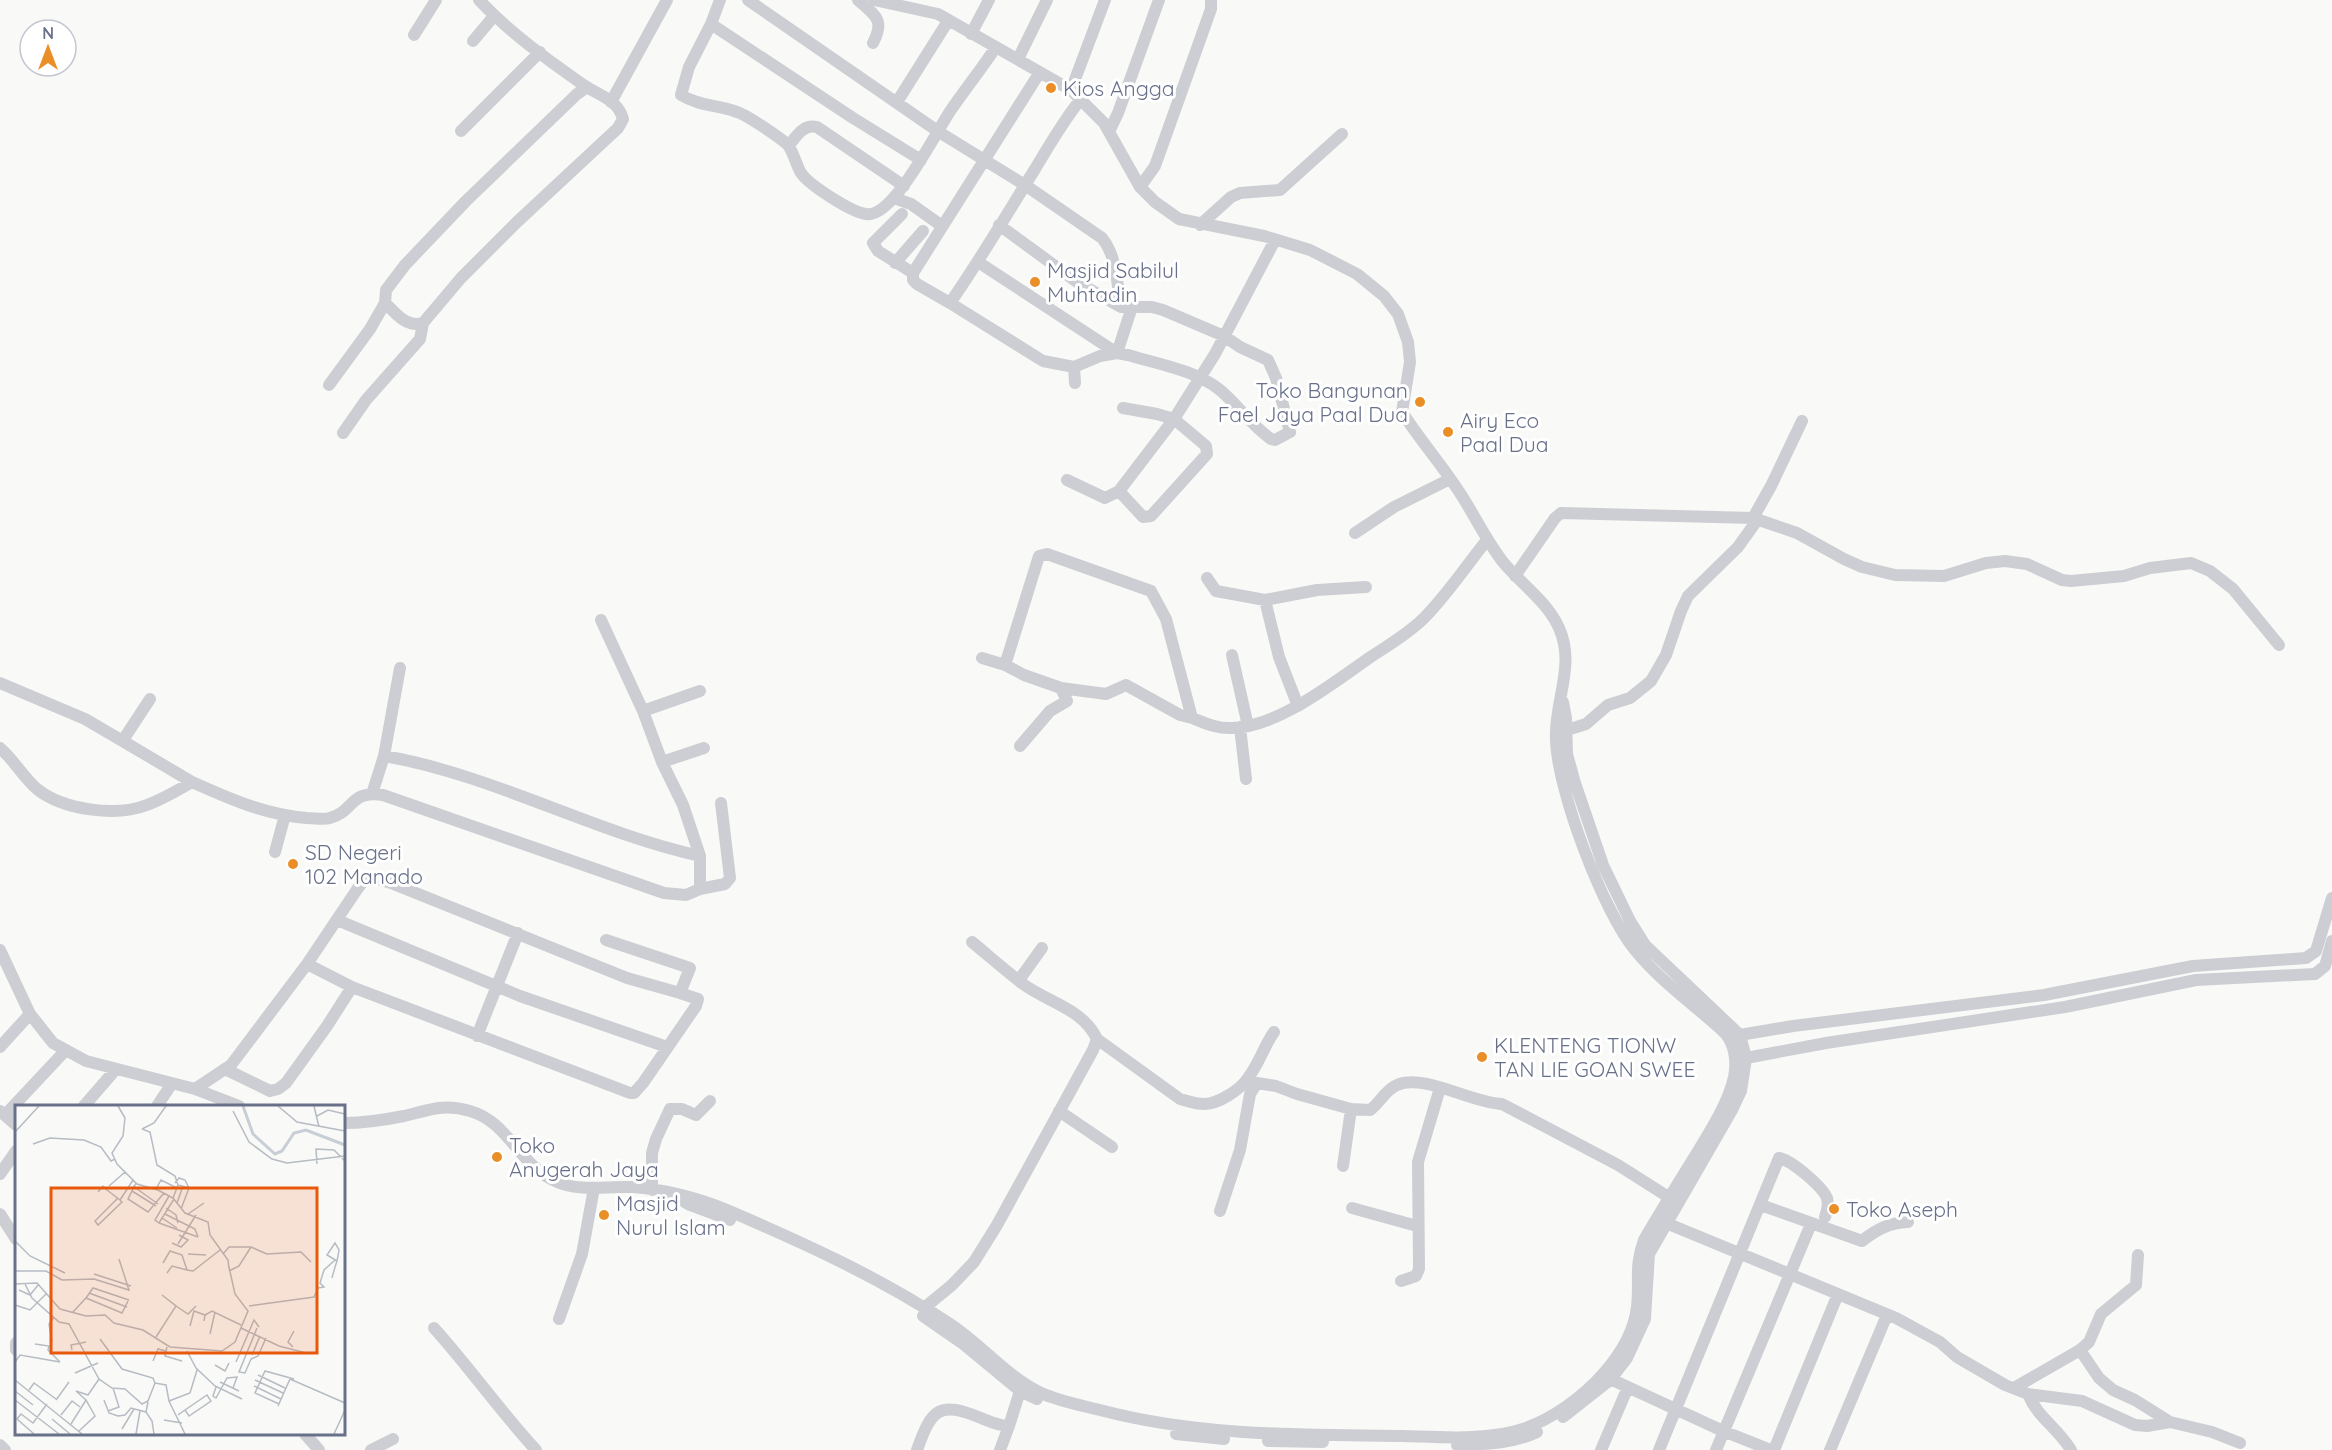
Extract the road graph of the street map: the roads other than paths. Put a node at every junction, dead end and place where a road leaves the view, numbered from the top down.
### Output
1 (436, 0) edge
2 (479, 0) edge
3 (667, 0) edge
4 (720, 0) edge
5 (748, 0) edge
6 (858, 0) edge
7 (874, 0) edge
8 (989, 0) edge
9 (1047, 0) edge
10 (1105, 0) edge
11 (1159, 0) edge
12 (1210, 0) edge
13 (930, 5) edge
14 (494, 16) junction
15 (948, 21) junction
16 (711, 24) junction
17 (971, 34) junction
18 (414, 35) dead end
19 (473, 41) dead end
20 (873, 43) dead end
21 (996, 47) junction
22 (540, 52) junction
23 (1018, 59) junction
24 (1040, 72) junction
25 (587, 87) junction
26 (1071, 90) junction
27 (1081, 99) junction
28 (611, 102) junction
29 (897, 102) junction
30 (461, 131) dead end
31 (939, 132) junction
32 (1109, 132) junction
33 (1342, 134) dead end
34 (789, 145) junction
35 (984, 159) junction
36 (921, 160) junction
37 (1025, 185) junction
38 (904, 186) junction
39 (1140, 187) junction
40 (894, 198) junction
41 (902, 214) dead end
42 (999, 225) junction
43 (1200, 225) junction
44 (942, 226) junction
45 (923, 231) dead end
46 (1275, 240) junction
47 (978, 262) junction
48 (895, 263) junction
49 (913, 273) junction
50 (385, 303) junction
51 (950, 303) junction
52 (1126, 307) junction
53 (423, 323) junction
54 (1224, 336) junction
55 (1117, 353) junction
56 (1074, 367) junction
57 (1201, 378) junction
58 (1075, 384) dead end
59 (329, 385) dead end
60 (1123, 408) dead end
61 (1174, 420) junction
62 (1802, 421) dead end
63 (343, 433) dead end
64 (1450, 479) junction
65 (1067, 480) dead end
66 (1119, 491) junction
67 (1756, 518) junction
68 (1355, 533) dead end
69 (1487, 540) junction
70 (1515, 576) junction
71 (1207, 578) dead end
72 (1366, 587) dead end
73 (1265, 600) junction
74 (601, 620) dead end
75 (2279, 645) dead end
76 (1232, 655) dead end
77 (982, 658) dead end
78 (1005, 665) junction
79 (400, 668) dead end
80 (0, 682) edge
81 (1061, 688) junction
82 (700, 691) dead end
83 (1561, 695) junction
84 (150, 699) dead end
85 (1298, 706) junction
86 (643, 711) junction
87 (1192, 718) junction
88 (1244, 727) junction
89 (1567, 730) junction
90 (126, 743) junction
91 (1020, 746) dead end
92 (0, 748) edge
93 (704, 748) dead end
94 (384, 756) junction
95 (662, 762) junction
96 (1246, 779) dead end
97 (192, 782) junction
98 (372, 794) junction
99 (721, 803) dead end
100 (285, 815) junction
101 (1580, 816) junction
102 (275, 852) dead end
103 (700, 856) junction
104 (700, 889) junction
105 (2332, 898) edge
106 (337, 920) junction
107 (518, 933) junction
108 (606, 940) dead end
109 (2332, 940) edge
110 (972, 942) dead end
111 (1042, 948) dead end
112 (2, 957) edge
113 (307, 964) junction
114 (2193, 966) junction
115 (1019, 980) junction
116 (2196, 980) junction
117 (496, 986) junction
118 (352, 987) junction
119 (680, 993) junction
120 (30, 1014) junction
121 (1275, 1032) dead end
122 (1740, 1035) junction
123 (477, 1036) junction
124 (1096, 1039) junction
125 (0, 1047) edge
126 (667, 1047) junction
127 (65, 1051) junction
128 (1746, 1058) junction
129 (225, 1069) junction
130 (116, 1070) junction
131 (171, 1084) junction
132 (1440, 1088) junction
133 (195, 1089) junction
134 (710, 1101) dead end
135 (86, 1105) edge
136 (158, 1105) edge
137 (234, 1105) edge
138 (1351, 1109) junction
139 (1059, 1111) junction
140 (2, 1113) edge
141 (345, 1123) edge
142 (15, 1124) edge
143 (1112, 1147) dead end
144 (15, 1152) edge
145 (1343, 1166) dead end
146 (0, 1174) edge
147 (594, 1188) junction
148 (652, 1190) junction
149 (673, 1195) junction
150 (1670, 1197) junction
151 (1761, 1205) junction
152 (1352, 1208) dead end
153 (1220, 1211) dead end
154 (0, 1214) edge
155 (1825, 1217) dead end
156 (1908, 1222) dead end
157 (1666, 1223) junction
158 (1811, 1224) junction
159 (1417, 1226) junction
160 (15, 1237) edge
161 (1741, 1254) junction
162 (2138, 1255) dead end
163 (1791, 1274) junction
164 (1401, 1281) dead end
165 (1838, 1294) junction
166 (924, 1308) junction
167 (1887, 1315) junction
168 (559, 1319) dead end
169 (434, 1328) dead end
170 (2080, 1350) junction
171 (1606, 1378) junction
172 (1628, 1388) junction
173 (2014, 1388) junction
174 (1020, 1391) junction
175 (2028, 1394) junction
176 (1676, 1410) junction
177 (2170, 1422) junction
178 (1009, 1426) junction
179 (1723, 1431) junction
180 (1197, 1433) junction
181 (306, 1435) edge
182 (393, 1439) dead end
183 (2240, 1443) dead end
184 (0, 1445) edge
185 (1516, 1445) edge
186 (5, 1450) edge
187 (319, 1450) edge
188 (371, 1450) edge
189 (537, 1450) edge
190 (917, 1450) edge
191 (1000, 1450) edge
192 (1204, 1450) edge
193 (1601, 1450) edge
194 (1659, 1450) edge
195 (1716, 1450) edge
196 (1772, 1450) edge
197 (1830, 1450) edge
198 (2071, 1450) edge

1 - 18 street
2 - 14 street
3 - 28 street
4 - 16 street
5 - 29 street
6 - 20 street
7 - 13 street
8 - 17 street
9 - 23 street
10 - 26 street
11 - 32 street
12 - 39 street
13 - 15 street
14 - 19 street
14 - 22 street
15 - 17 street
15 - 29 street
16 - 34 street
16 - 36 street
17 - 21 street
21 - 23 street
21 - 31 street
22 - 25 street
22 - 30 street
23 - 24 street
24 - 26 street
24 - 35 street
25 - 28 street
25 - 50 street
26 - 27 street
27 - 32 street
27 - 37 street
28 - 53 street
29 - 31 street
31 - 35 street
31 - 36 street
32 - 39 street
33 - 43 street
34 - 38 street
34 - 40 street
35 - 37 street
35 - 44 street
36 - 38 street
37 - 42 street
37 - 52 street
38 - 40 street
39 - 43 street
40 - 44 street
41 - 48 street
42 - 47 street
42 - 52 street
43 - 46 street
44 - 49 street
45 - 48 street
46 - 54 street
46 - 64 street
47 - 51 street
47 - 55 street
48 - 49 street
49 - 51 street
50 - 53 street
50 - 59 street
51 - 56 street
52 - 54 street
52 - 55 street
53 - 63 street
54 - 57 street
54 - 57 street
55 - 56 street
55 - 57 street
56 - 58 street
57 - 61 street
60 - 61 street
61 - 66 street
61 - 66 street
62 - 67 street
64 - 68 street
64 - 69 street
65 - 66 street
67 - 70 street
67 - 75 street
67 - 89 street
69 - 70 street
69 - 85 street
70 - 83 street
71 - 73 street
72 - 73 street
73 - 85 street
74 - 86 street
76 - 88 street
77 - 78 street
78 - 81 street
78 - 87 street
79 - 94 street
80 - 90 street
81 - 87 street
81 - 91 street
82 - 86 street
83 - 89 street
83 - 101 street
84 - 90 street
85 - 88 street
86 - 95 street
87 - 88 street
88 - 96 street
89 - 101 street
90 - 97 street
92 - 97 street
93 - 95 street
94 - 98 street
94 - 103 street
95 - 103 street
97 - 100 street
98 - 100 street
98 - 104 street
99 - 104 street
100 - 102 street
101 - 122 street
101 - 150 street
103 - 104 street
105 - 114 street
106 - 107 street
106 - 113 street
106 - 117 street
107 - 117 street
107 - 119 street
108 - 119 street
109 - 116 street
110 - 115 street
111 - 115 street
112 - 120 street
113 - 118 street
113 - 129 street
114 - 116 street
114 - 122 street
115 - 124 street
116 - 128 street
117 - 123 street
117 - 126 street
118 - 123 street
118 - 129 street
119 - 126 street
120 - 125 street
120 - 127 street
121 - 124 street
122 - 128 street
123 - 126 street
124 - 139 street
127 - 130 street
127 - 140 street
128 - 157 street
129 - 133 street
130 - 131 street
130 - 135 street
131 - 133 street
131 - 136 street
132 - 138 street
132 - 150 street
132 - 159 street
133 - 137 street
134 - 148 street
138 - 145 street
138 - 153 street
139 - 143 street
139 - 166 street
140 - 142 street
141 - 147 street
144 - 146 street
147 - 148 street
147 - 168 street
148 - 149 street
149 - 166 street
149 - 174 street
150 - 171 street
151 - 155 street
151 - 158 street
151 - 161 street
152 - 159 street
154 - 160 street
156 - 158 street
157 - 161 street
157 - 171 street
158 - 163 street
159 - 164 street
161 - 163 street
161 - 176 street
162 - 170 street
163 - 165 street
163 - 179 street
165 - 167 street
165 - 196 street
166 - 180 street
167 - 173 street
167 - 197 street
169 - 189 street
170 - 173 street
170 - 177 street
171 - 172 street
171 - 180 street
171 - 185 street
172 - 176 street
172 - 193 street
173 - 175 street
174 - 178 street
174 - 180 street
175 - 177 street
175 - 198 street
176 - 179 street
176 - 194 street
177 - 183 street
178 - 190 street
178 - 191 street
179 - 195 street
179 - 196 street
180 - 185 street
180 - 192 street
181 - 187 street
182 - 188 street
184 - 186 street

